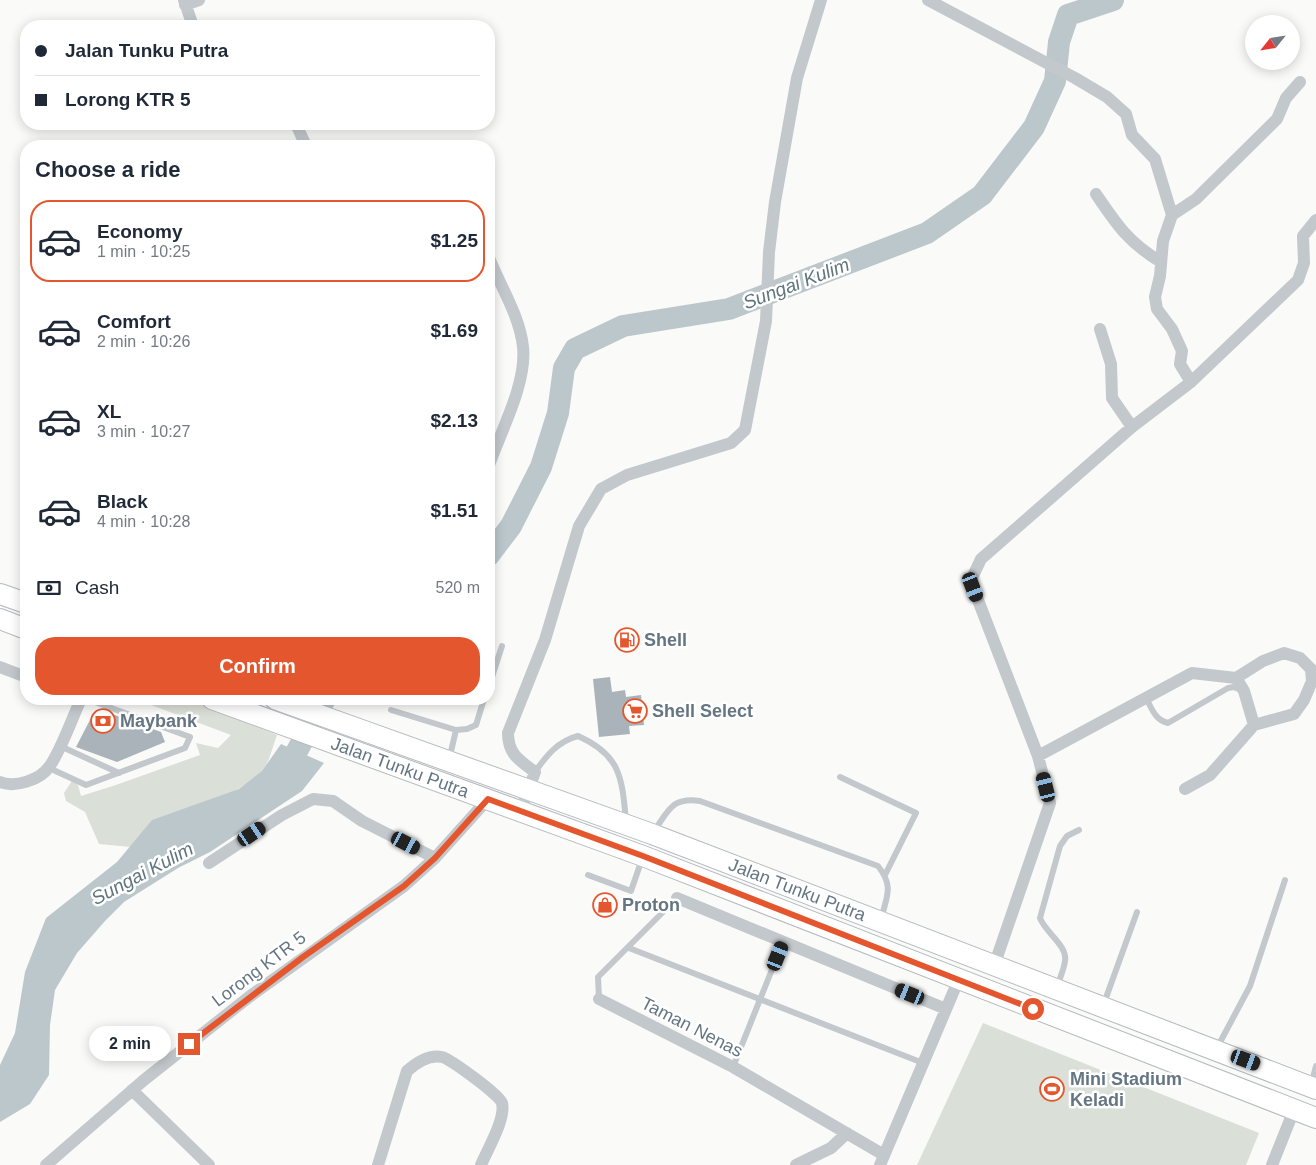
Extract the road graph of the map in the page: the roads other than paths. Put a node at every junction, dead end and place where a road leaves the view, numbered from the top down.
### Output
1 (198, 0) edge
2 (821, 0) edge
3 (928, 0) edge
4 (185, 2) edge
5 (191, 20) edge
6 (1300, 82) dead end
7 (1096, 194) dead end
8 (1172, 215) junction
9 (1316, 220) edge
10 (1161, 262) junction
11 (495, 272) edge
12 (1100, 329) dead end
13 (1191, 382) junction
14 (1132, 427) junction
15 (495, 448) edge
16 (0, 594) edge
17 (20, 601) edge
18 (0, 619) edge
19 (20, 627) edge
20 (502, 646) dead end
21 (0, 667) edge
22 (495, 668) edge
23 (20, 675) edge
24 (1236, 678) junction
25 (1244, 691) junction
26 (1146, 698) junction
27 (78, 705) edge
28 (103, 705) edge
29 (228, 705) edge
30 (292, 705) edge
31 (482, 705) edge
32 (391, 710) dead end
33 (1254, 725) junction
34 (456, 730) junction
35 (59, 745) junction
36 (1038, 756) junction
37 (448, 762) junction
38 (49, 768) junction
39 (535, 772) junction
40 (118, 773) junction
41 (840, 777) dead end
42 (0, 782) edge
43 (1185, 789) dead end
44 (529, 791) junction
45 (488, 799) junction
46 (521, 810) junction
47 (627, 825) junction
48 (1079, 830) dead end
49 (652, 834) junction
50 (643, 856) junction
51 (435, 858) junction
52 (209, 863) dead end
53 (588, 874) dead end
54 (885, 875) junction
55 (1285, 880) dead end
56 (678, 898) joint
57 (1137, 912) dead end
58 (880, 922) junction
59 (783, 942) junction
60 (931, 942) junction
61 (629, 948) junction
62 (1002, 969) junction
63 (958, 981) junction
64 (1056, 989) junction
65 (599, 999) joint
66 (760, 1000) junction
67 (1103, 1007) junction
68 (946, 1009) junction
69 (1216, 1049) junction
70 (924, 1063) junction
71 (1316, 1066) edge
72 (733, 1067) junction
73 (1313, 1088) edge
74 (132, 1090) junction
75 (1294, 1110) junction
76 (1316, 1118) edge
77 (847, 1133) junction
78 (882, 1160) edge
79 (46, 1165) edge
80 (209, 1165) edge
81 (378, 1165) edge
82 (481, 1165) edge
83 (796, 1165) edge
84 (1272, 1165) edge

1 - 4 street
2 - 39 street
3 - 8 street
4 - 5 street
6 - 8 street
7 - 10 street
8 - 10 street
9 - 13 street
10 - 13 street
11 - 15 street
12 - 14 street
13 - 14 street
14 - 36 street
16 - 17 main road
18 - 19 main road
20 - 22 lane
21 - 23 street
24 - 25 street
24 - 26 street
24 - 33 street
25 - 26 lane
25 - 33 street
26 - 36 street
27 - 35 street
28 - 40 lane
29 - 45 main road, Jalan Tunku Putra
30 - 37 main road, Jalan Tunku Putra
31 - 34 lane
32 - 34 lane
33 - 43 street
34 - 37 lane
35 - 38 street
35 - 40 lane
36 - 62 street
37 - 44 main road, Jalan Tunku Putra
38 - 40 lane
38 - 42 street
39 - 44 street
39 - 47 lane
41 - 54 lane
44 - 46 street
44 - 47 main road, Jalan Tunku Putra
45 - 46 main road, Jalan Tunku Putra
45 - 51 street, Lorong KTR 5
46 - 50 main road, Jalan Tunku Putra
47 - 49 main road, Jalan Tunku Putra
48 - 64 lane
49 - 54 lane
49 - 58 main road, Jalan Tunku Putra
50 - 53 lane
50 - 63 main road, Jalan Tunku Putra
51 - 52 street
51 - 74 street, Lorong KTR 5
54 - 58 lane
55 - 69 lane
56 - 59 street
56 - 61 lane, Taman Nenas
57 - 67 lane
58 - 60 main road, Jalan Tunku Putra
59 - 66 lane
59 - 68 street
60 - 62 main road, Jalan Tunku Putra
60 - 63 main road
61 - 65 lane, Taman Nenas
61 - 66 lane
62 - 63 main road
62 - 64 main road, Jalan Tunku Putra
63 - 68 street
63 - 75 main road, Jalan Tunku Putra
64 - 67 main road, Jalan Tunku Putra
65 - 72 street, Taman Nenas
66 - 70 lane
66 - 72 lane
67 - 69 main road, Jalan Tunku Putra
68 - 70 street
69 - 73 main road, Jalan Tunku Putra
70 - 78 street
71 - 73 lane
72 - 77 street, Taman Nenas
74 - 79 street, Lorong KTR 5
74 - 80 street
75 - 76 main road, Jalan Tunku Putra
75 - 84 street
77 - 78 street, Taman Nenas
77 - 83 street
81 - 82 street

